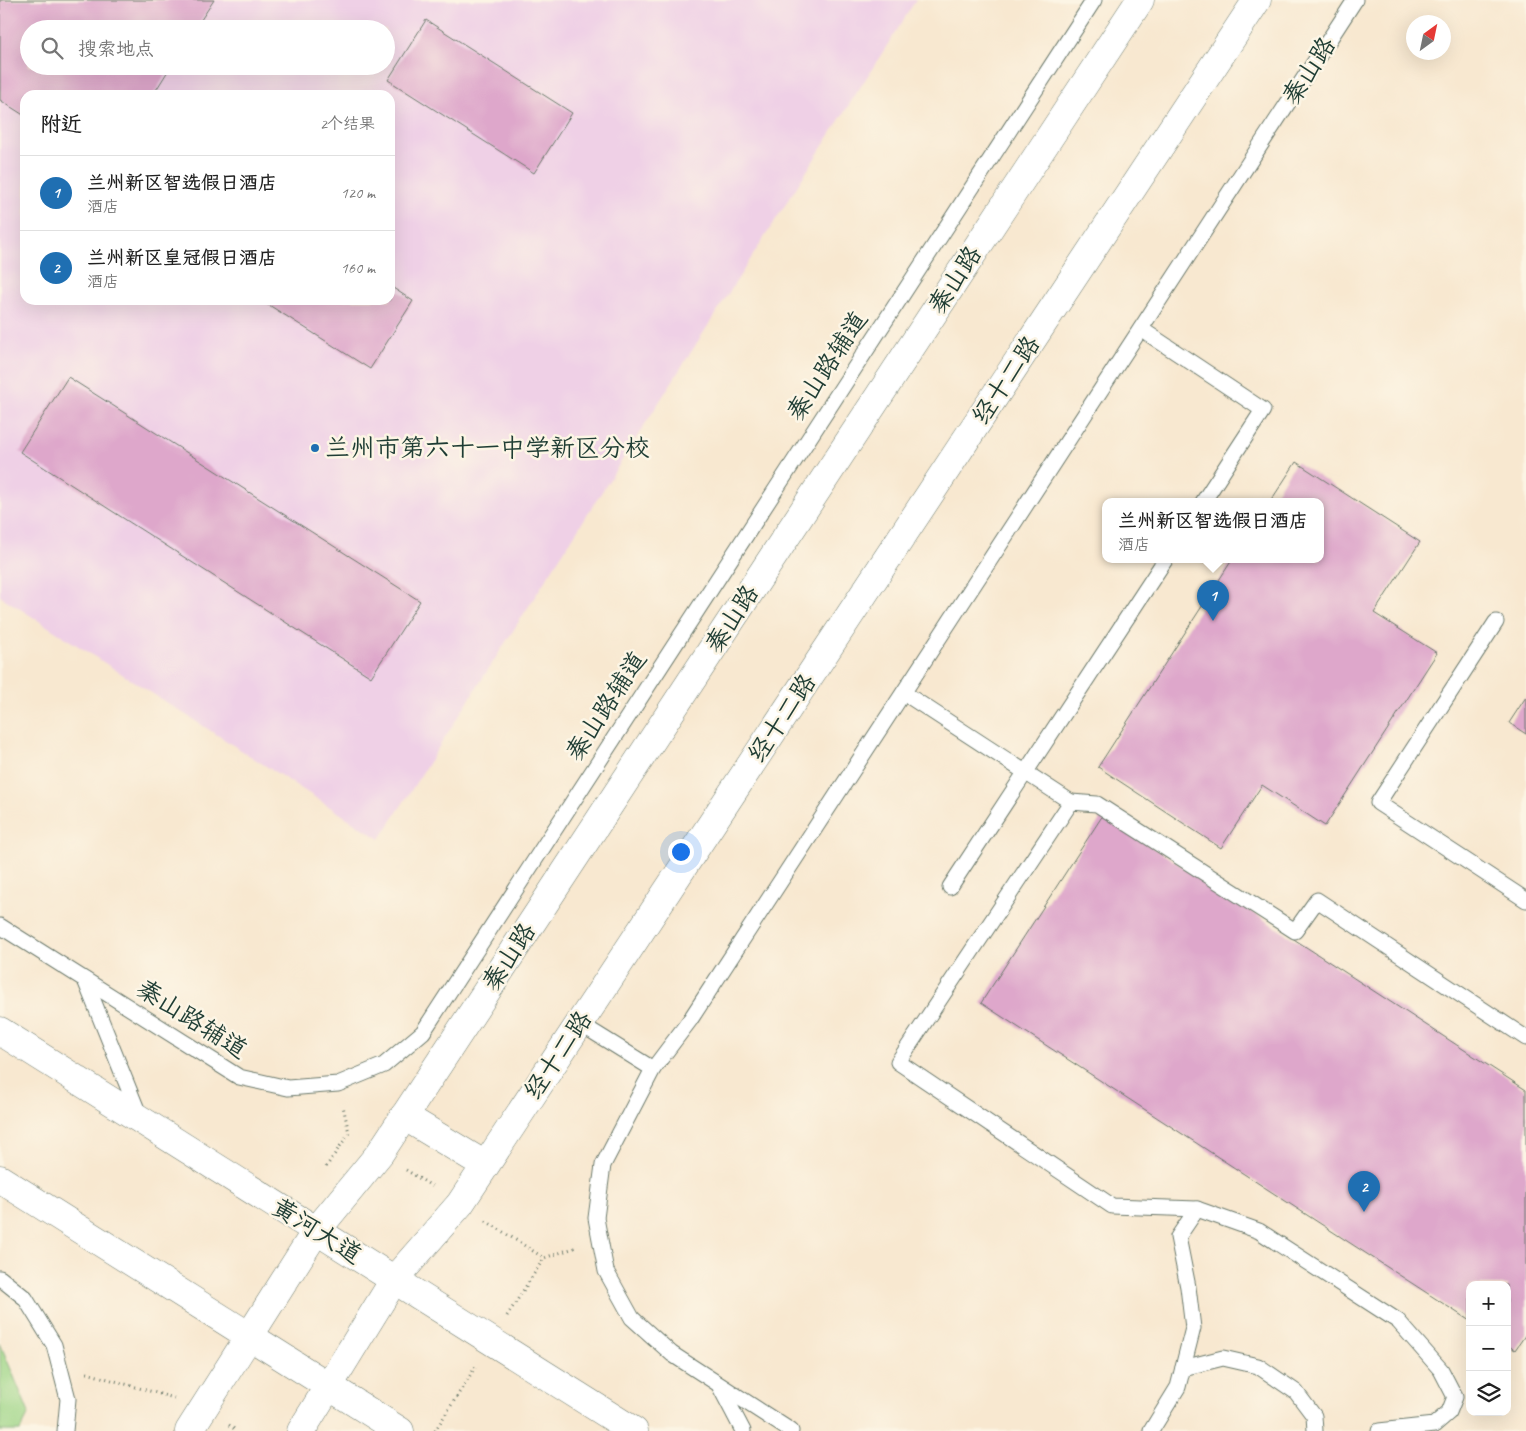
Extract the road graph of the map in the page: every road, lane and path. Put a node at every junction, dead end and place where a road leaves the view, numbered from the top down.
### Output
1 (1094, 0) edge
2 (1140, 0) edge
3 (1258, 0) edge
4 (1355, 0) edge
5 (1141, 328) junction
6 (1206, 498) edge
7 (1163, 563) edge
8 (1496, 622) dead end
9 (904, 693) junction
10 (1026, 773) junction
11 (1071, 802) junction
12 (950, 887) dead end
13 (1526, 900) edge
14 (0, 926) edge
15 (85, 980) junction
16 (579, 1023) junction
17 (0, 1031) edge
18 (1526, 1038) edge
19 (653, 1070) junction
20 (404, 1116) junction
21 (142, 1120) junction
22 (485, 1165) junction
23 (0, 1179) edge
24 (1197, 1209) junction
25 (316, 1231) junction
26 (0, 1278) edge
27 (394, 1280) junction
28 (250, 1336) junction
29 (59, 1366) junction
30 (1183, 1368) junction
31 (720, 1386) junction
32 (330, 1387) junction
33 (204, 1408) junction
34 (65, 1431) edge
35 (189, 1431) edge
36 (237, 1431) edge
37 (301, 1431) edge
38 (400, 1431) edge
39 (634, 1431) edge
40 (742, 1431) edge
41 (791, 1431) edge
42 (1151, 1431) edge
43 (1315, 1431) edge
44 (1379, 1431) edge

1 - 15 lane, 秦山路辅道
2 - 20 street, 秦山路
3 - 16 street, 经十二路
4 - 5 lane, 秦山路
5 - 6 lane
5 - 9 lane, 秦山路
7 - 10 lane
8 - 13 lane
9 - 10 lane
9 - 19 lane, 秦山路
10 - 11 lane
10 - 12 lane
11 - 18 lane
11 - 24 lane
14 - 15 lane, 秦山路辅道
15 - 21 lane
16 - 19 lane
16 - 22 street, 经十二路
17 - 21 street, 黄河大道
19 - 31 lane, 秦山路
20 - 22 street
20 - 25 street, 秦山路
21 - 25 street, 黄河大道
22 - 27 street, 经十二路
23 - 28 street
24 - 30 lane
24 - 44 lane
25 - 27 street, 黄河大道
25 - 28 street, 秦山路
26 - 29 lane
27 - 32 street, 经十二路
27 - 39 street, 黄河大道
28 - 32 street
28 - 33 street, 秦山路
29 - 33 path
29 - 34 lane
30 - 42 lane
30 - 43 lane
31 - 40 lane
31 - 41 lane, 秦山路
32 - 37 street, 经十二路
32 - 38 street
33 - 35 street, 秦山路
33 - 36 path

